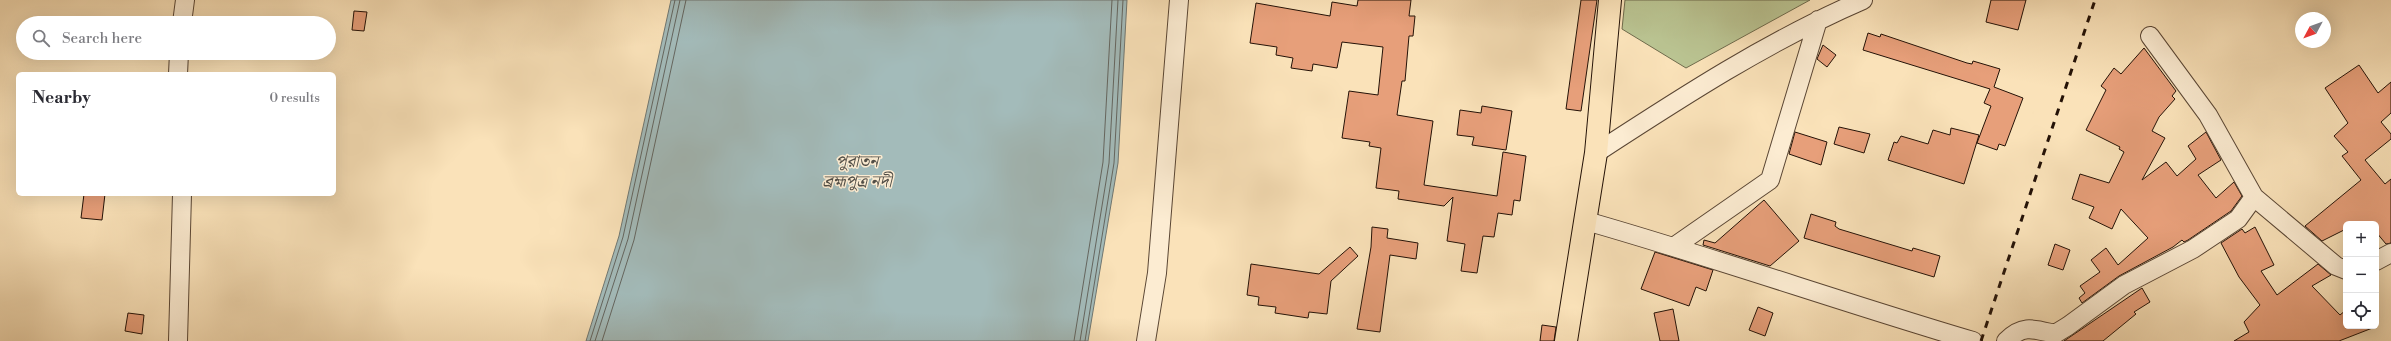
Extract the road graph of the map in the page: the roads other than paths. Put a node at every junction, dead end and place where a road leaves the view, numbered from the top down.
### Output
1 (185, 0) edge
2 (1179, 0) edge
3 (1610, 0) edge
4 (1863, 0) edge
5 (183, 16) edge
6 (1818, 20) junction
7 (2150, 36) dead end
8 (179, 60) edge
9 (178, 72) edge
10 (1596, 153) junction
11 (182, 196) edge
12 (2254, 197) junction
13 (1586, 221) junction
14 (1674, 246) junction
15 (2391, 253) edge
16 (2379, 259) edge
17 (2343, 269) edge
18 (178, 341) edge
19 (1146, 341) edge
20 (1566, 341) edge
21 (1973, 341) edge
22 (2006, 341) edge

1 - 5 street
2 - 19 street
3 - 10 main road
4 - 6 street
6 - 10 street
6 - 14 street
7 - 12 street
8 - 9 street
10 - 13 main road
11 - 18 street
12 - 17 street
12 - 22 street
13 - 14 street
13 - 20 main road
14 - 21 street
15 - 16 street

